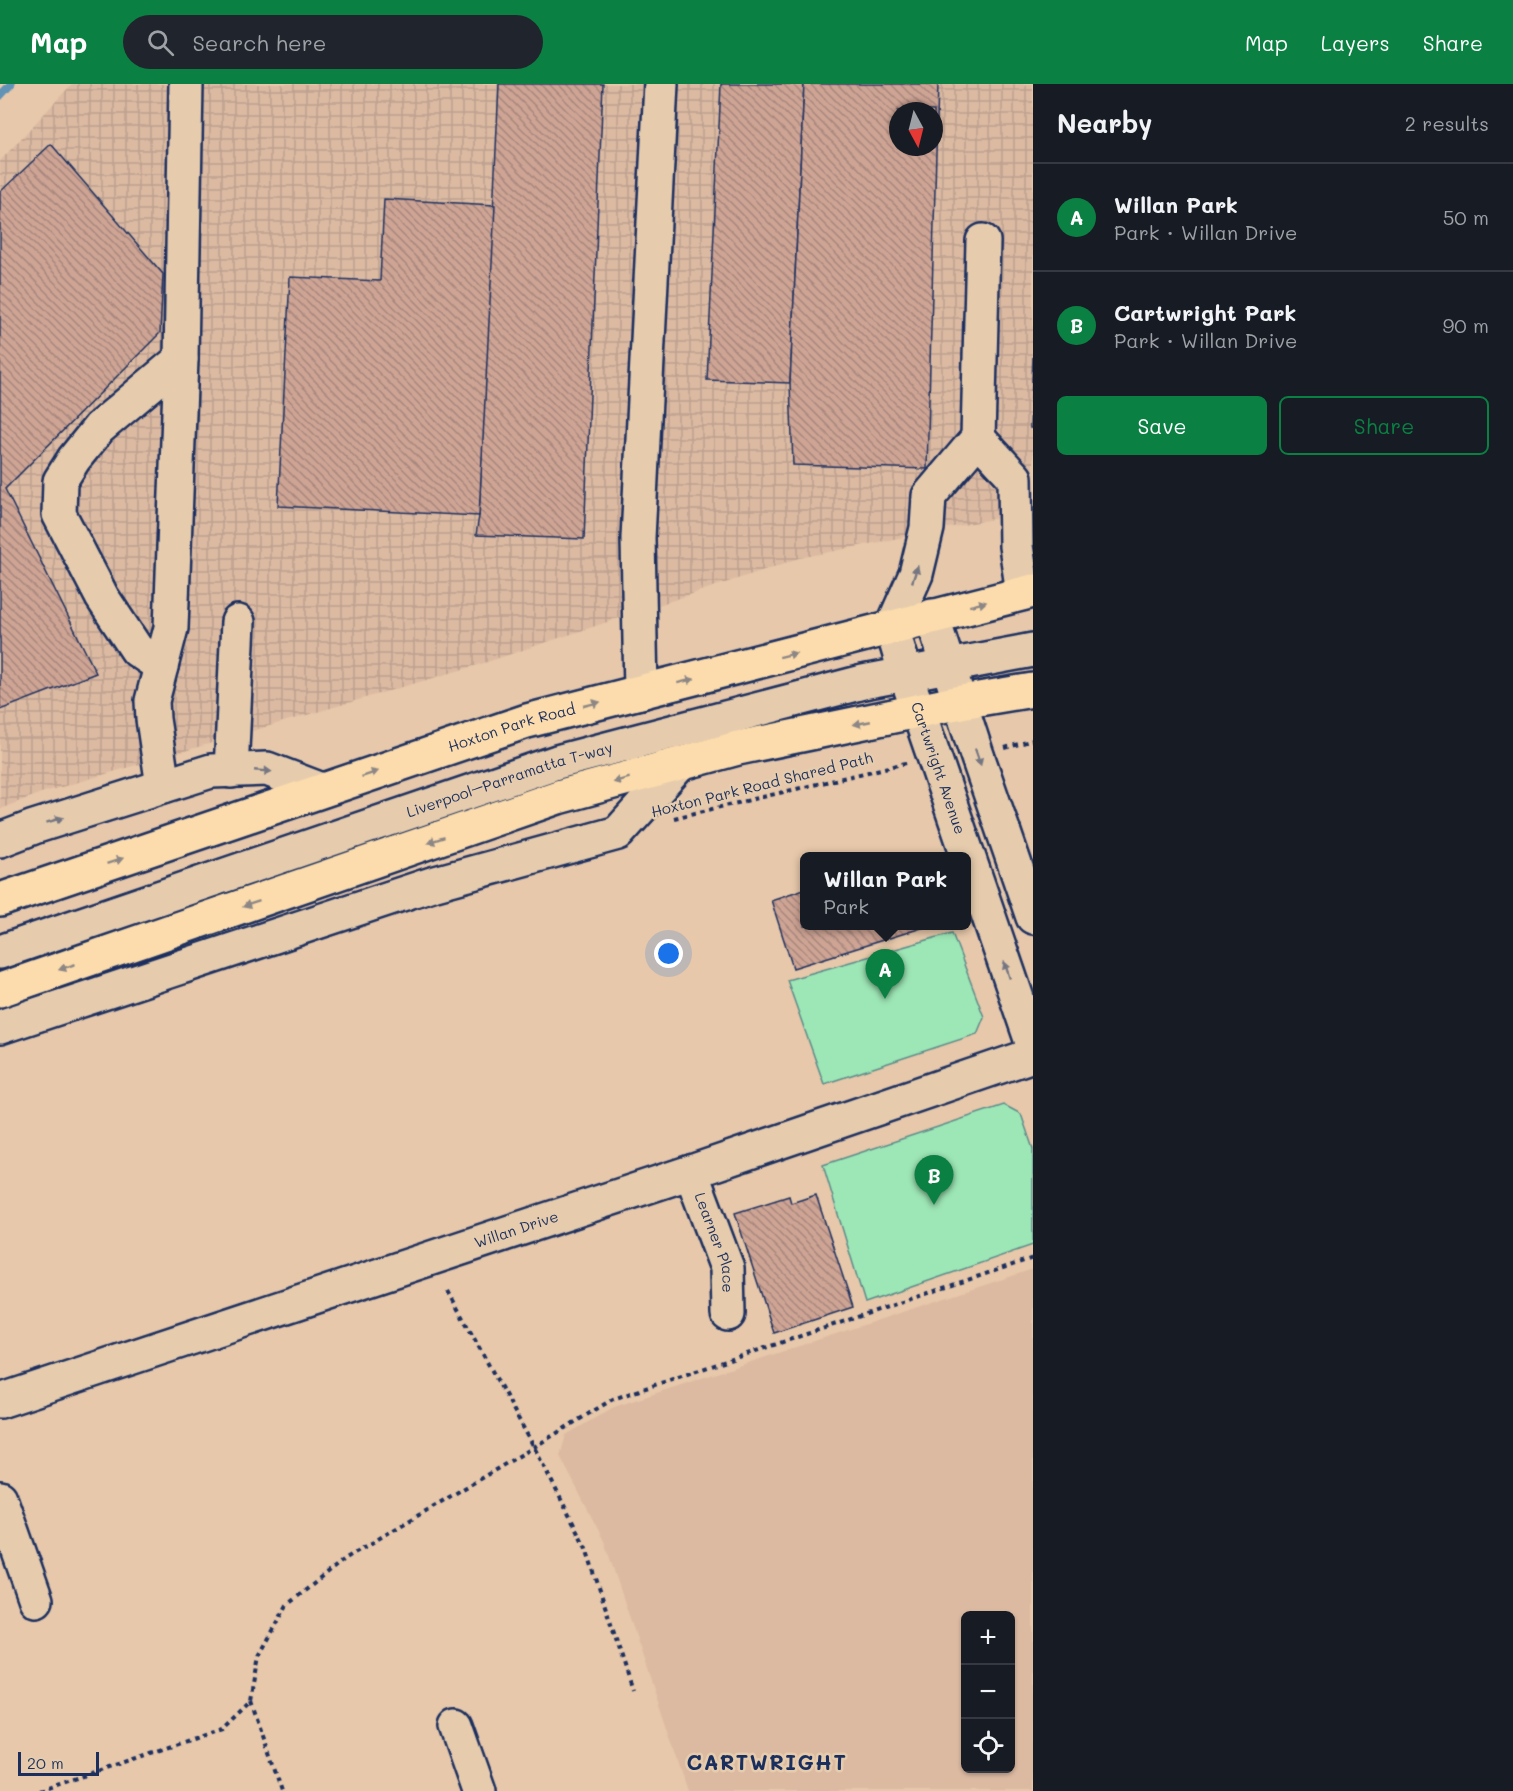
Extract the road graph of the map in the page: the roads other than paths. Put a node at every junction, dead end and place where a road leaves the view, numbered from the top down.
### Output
1 (186, 84) edge
2 (661, 84) edge
3 (983, 240) dead end
4 (181, 359) junction
5 (978, 438) junction
6 (1028, 592) edge
7 (932, 616) junction
8 (238, 622) dead end
9 (892, 628) junction
10 (1033, 650) edge
11 (949, 665) junction
12 (161, 666) junction
13 (906, 675) junction
14 (1033, 690) edge
15 (641, 692) junction
16 (961, 702) junction
17 (919, 712) junction
18 (680, 764) junction
19 (231, 771) junction
20 (164, 786) junction
21 (322, 790) junction
22 (0, 840) edge
23 (967, 852) edge
24 (971, 864) edge
25 (0, 900) edge
26 (1033, 917) edge
27 (0, 952) edge
28 (0, 990) edge
29 (0, 1028) edge
30 (1033, 1045) edge
31 (1033, 1055) edge
32 (692, 1172) junction
33 (728, 1314) dead end
34 (0, 1401) edge
35 (0, 1498) edge
36 (36, 1600) dead end
37 (456, 1726) dead end
38 (479, 1791) edge

1 - 4 street
2 - 15 street
3 - 5 street
4 - 12 street
4 - 12 street
5 - 6 street
9 -> 5 street
7 -> 6 main road, Hoxton Park Road
7 - 9 main road, Hoxton Park Road
7 - 11 street
8 - 19 street
9 - 13 street, Cartwright Avenue
15 -> 9 main road, Hoxton Park Road
10 - 11 street, Liverpool–Parramatta T-way
11 - 13 street, Liverpool–Parramatta T-way
11 - 16 street
12 - 20 street
13 - 17 street, Cartwright Avenue
13 - 27 street, Liverpool–Parramatta T-way
14 - 16 main road
21 -> 15 main road, Hoxton Park Road
16 - 17 main road
16 -> 26 street
17 -> 18 main road
23 -> 17 street, Cartwright Avenue
18 -> 28 main road
18 - 29 street
19 - 20 street
19 -> 21 street
22 -> 20 street
25 -> 21 main road, Hoxton Park Road
30 -> 24 street, Cartwright Avenue
31 - 32 street, Willan Drive
32 - 33 street, Learner Place
32 - 34 street, Willan Drive
35 - 36 street
37 - 38 street

